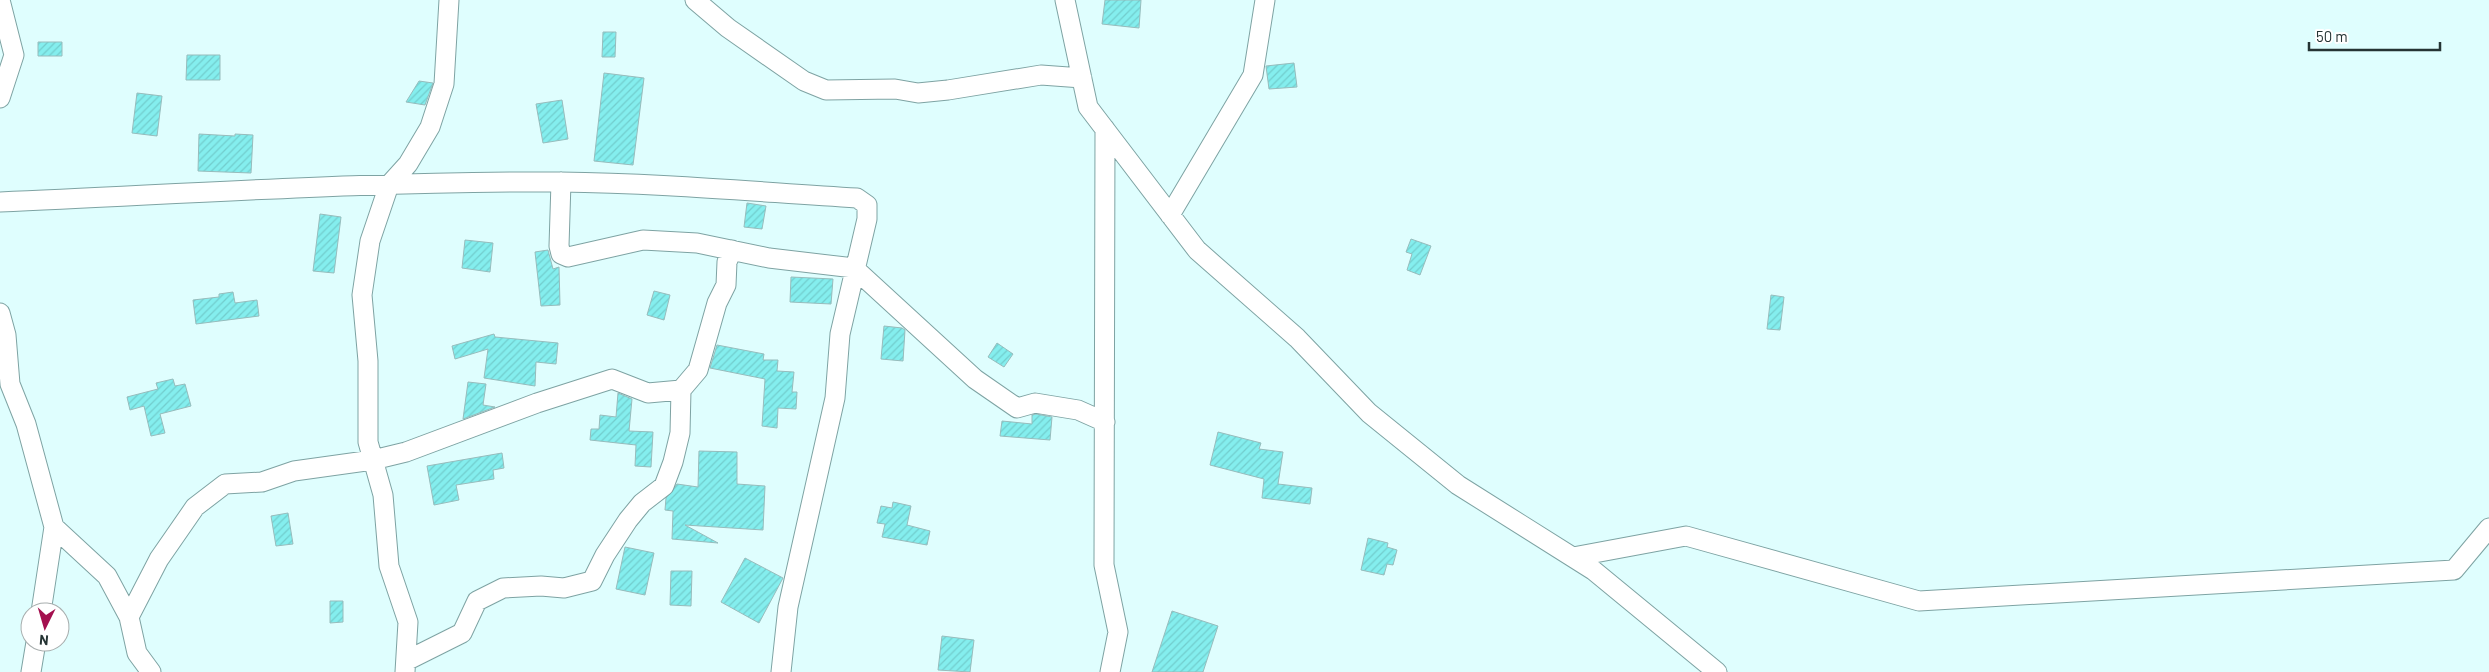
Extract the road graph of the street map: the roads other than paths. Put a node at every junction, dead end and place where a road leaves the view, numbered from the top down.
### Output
1 (0, 0) edge
2 (449, 0) edge
3 (695, 0) edge
4 (1065, 0) edge
5 (1265, 0) edge
6 (1082, 78) junction
7 (0, 98) edge
8 (1105, 129) junction
9 (560, 182) junction
10 (389, 185) junction
11 (0, 202) edge
12 (1170, 215) junction
13 (732, 250) junction
14 (854, 268) junction
15 (0, 313) edge
16 (681, 390) junction
17 (1105, 422) junction
18 (373, 460) junction
19 (54, 527) junction
20 (2489, 528) edge
21 (1573, 557) junction
22 (43, 602) edge
23 (129, 617) junction
24 (34, 652) edge
25 (405, 667) edge
26 (31, 672) edge
27 (151, 672) edge
28 (781, 672) edge
29 (1110, 672) edge
30 (1717, 672) edge

1 - 7 street
2 - 10 street
3 - 6 street
4 - 6 street
5 - 12 street
6 - 8 street
8 - 12 street
8 - 17 street
9 - 10 street
9 - 13 street
9 - 14 street
10 - 11 street
10 - 18 street
12 - 21 street
13 - 14 street
13 - 16 street
14 - 17 street
14 - 28 street
15 - 19 street
16 - 18 street
16 - 25 street
17 - 29 street
18 - 23 street
18 - 25 street
19 - 22 street
19 - 23 street
20 - 21 street
21 - 30 street
23 - 27 street
24 - 26 street

